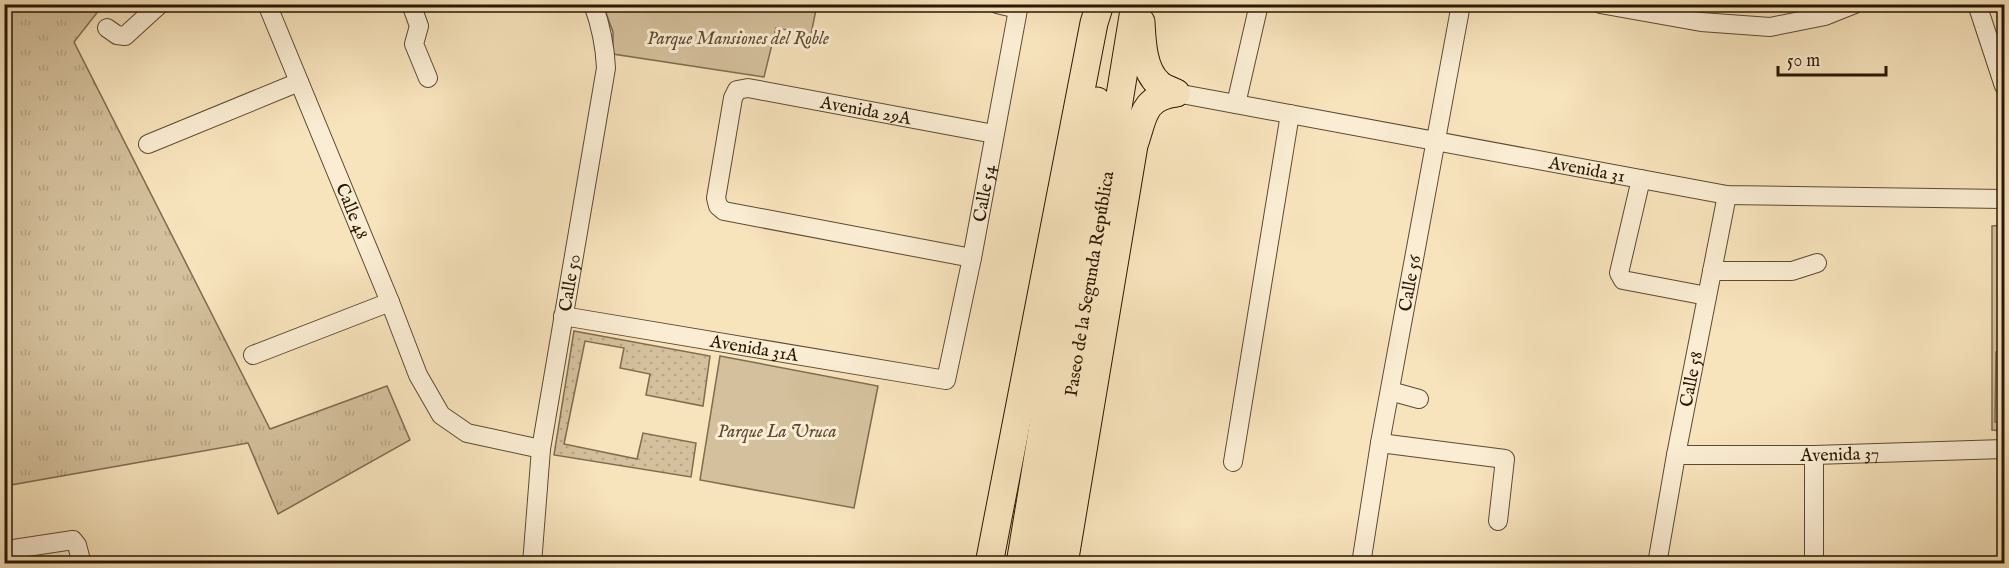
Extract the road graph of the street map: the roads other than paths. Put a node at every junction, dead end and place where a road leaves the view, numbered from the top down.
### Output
1 (160, 4) edge
2 (267, 4) edge
3 (411, 4) edge
4 (593, 4) edge
5 (997, 4) edge
6 (1100, 4) edge
7 (1109, 4) edge
8 (1259, 4) edge
9 (1461, 4) edge
10 (1855, 4) edge
11 (1977, 4) edge
12 (1612, 6) edge
13 (1019, 7) edge
14 (1135, 13) edge
15 (107, 28) dead end
16 (428, 78) dead end
17 (299, 81) junction
18 (2004, 86) edge
19 (1176, 93) junction
20 (1236, 104) junction
21 (1290, 114) junction
22 (994, 134) junction
23 (1435, 142) junction
24 (148, 144) dead end
25 (1134, 145) junction
26 (1641, 179) junction
27 (1727, 195) junction
28 (2004, 199) edge
29 (972, 258) junction
30 (1817, 263) dead end
31 (1712, 271) junction
32 (1707, 296) junction
33 (390, 302) junction
34 (562, 316) junction
35 (254, 355) dead end
36 (946, 380) joint
37 (1390, 391) junction
38 (1419, 399) dead end
39 (1380, 443) junction
40 (541, 449) junction
41 (2004, 449) edge
42 (1676, 455) junction
43 (1814, 455) junction
44 (1233, 462) dead end
45 (1498, 521) dead end
46 (7, 551) edge
47 (82, 564) edge
48 (532, 564) edge
49 (988, 564) edge
50 (1020, 564) edge
51 (1043, 564) edge
52 (1064, 564) edge
53 (1361, 564) edge
54 (1657, 564) edge
55 (1814, 564) edge

1 - 15 street
2 - 17 street, Calle 48
3 - 16 street
4 - 34 street, Calle 50
5 - 13 street
6 - 49 highway
7 - 50 highway, Paseo de la Segunda República
8 - 20 street
9 - 23 street, Calle 56
10 - 12 street
11 - 18 street
13 - 22 street, Calle 54
14 - 19 highway
14 - 25 highway
14 - 51 highway, Paseo de la Segunda República
17 - 24 street
17 - 33 street, Calle 48
19 - 20 street, Avenida 31
19 - 25 highway
20 - 21 street, Avenida 31
21 - 23 street, Avenida 31
21 - 44 street
22 - 29 street, Calle 54
22 - 29 street, Avenida 29A
23 - 26 street, Avenida 31
23 - 37 street, Calle 56
25 - 52 highway
26 - 27 street, Avenida 31
26 - 32 street
27 - 28 street, Avenida 31
27 - 31 street, Calle 58
29 - 36 street, Calle 54
30 - 31 street
31 - 32 street, Calle 58
32 - 42 street, Calle 58
33 - 35 street
33 - 40 street, Calle 48
34 - 36 street, Avenida 31A
34 - 40 street, Calle 50
37 - 38 street
37 - 39 street, Calle 56
39 - 45 street
39 - 53 street, Calle 56
40 - 48 street, Calle 50
41 - 43 street, Avenida 37
42 - 43 street, Avenida 37
42 - 54 street, Calle 58
43 - 55 street
46 - 47 street

